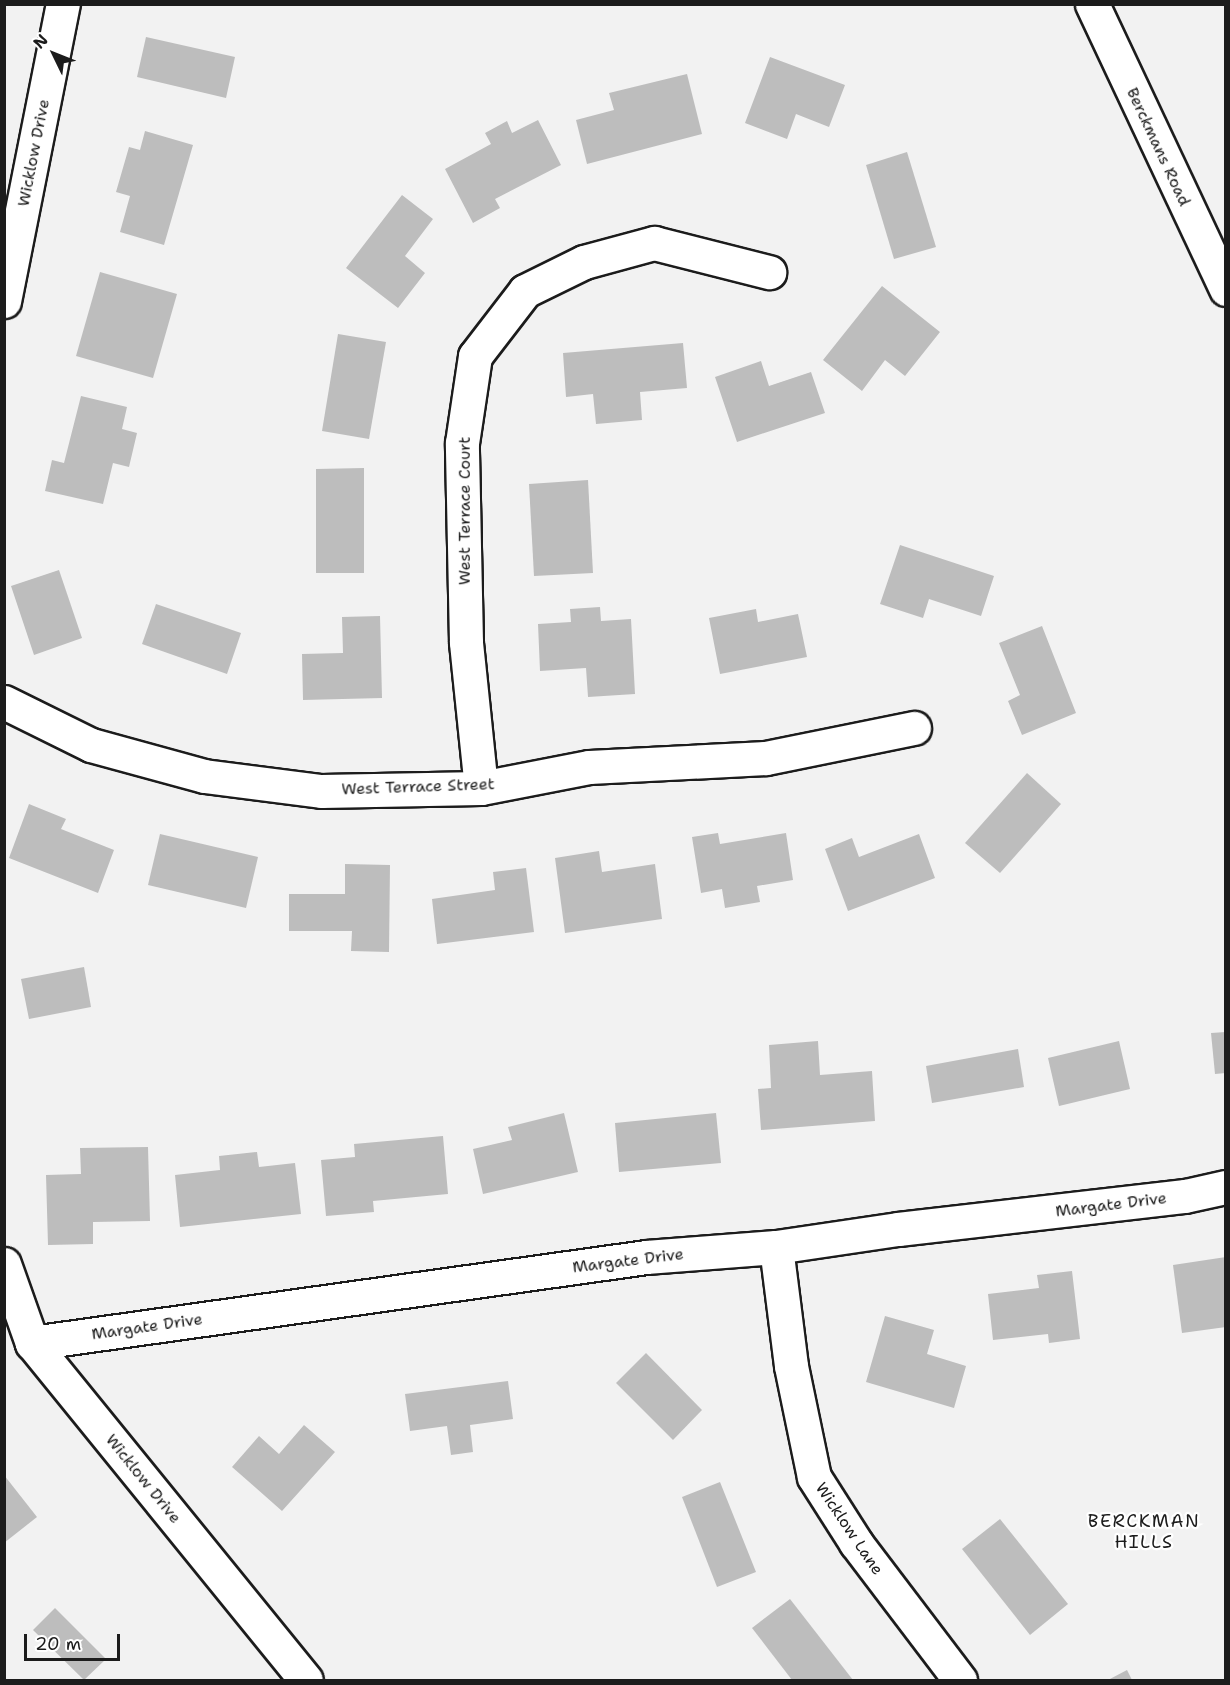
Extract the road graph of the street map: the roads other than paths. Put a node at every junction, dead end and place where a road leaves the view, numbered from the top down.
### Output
1 (63, 4) edge
2 (1092, 4) edge
3 (769, 272) dead end
4 (1226, 289) edge
5 (4, 301) edge
6 (4, 702) edge
7 (914, 728) dead end
8 (481, 788) junction
9 (1226, 1187) edge
10 (776, 1247) junction
11 (4, 1264) edge
12 (32, 1343) junction
13 (306, 1680) edge
14 (960, 1680) edge

1 - 5 street, Wicklow Drive
2 - 4 street, Berckmans Road
3 - 8 street, West Terrace Court
6 - 8 street, West Terrace Street
7 - 8 street, West Terrace Street
9 - 10 street, Margate Drive
10 - 12 street, Margate Drive
10 - 14 street, Wicklow Lane
11 - 12 street, Wicklow Drive
12 - 13 street, Wicklow Drive

